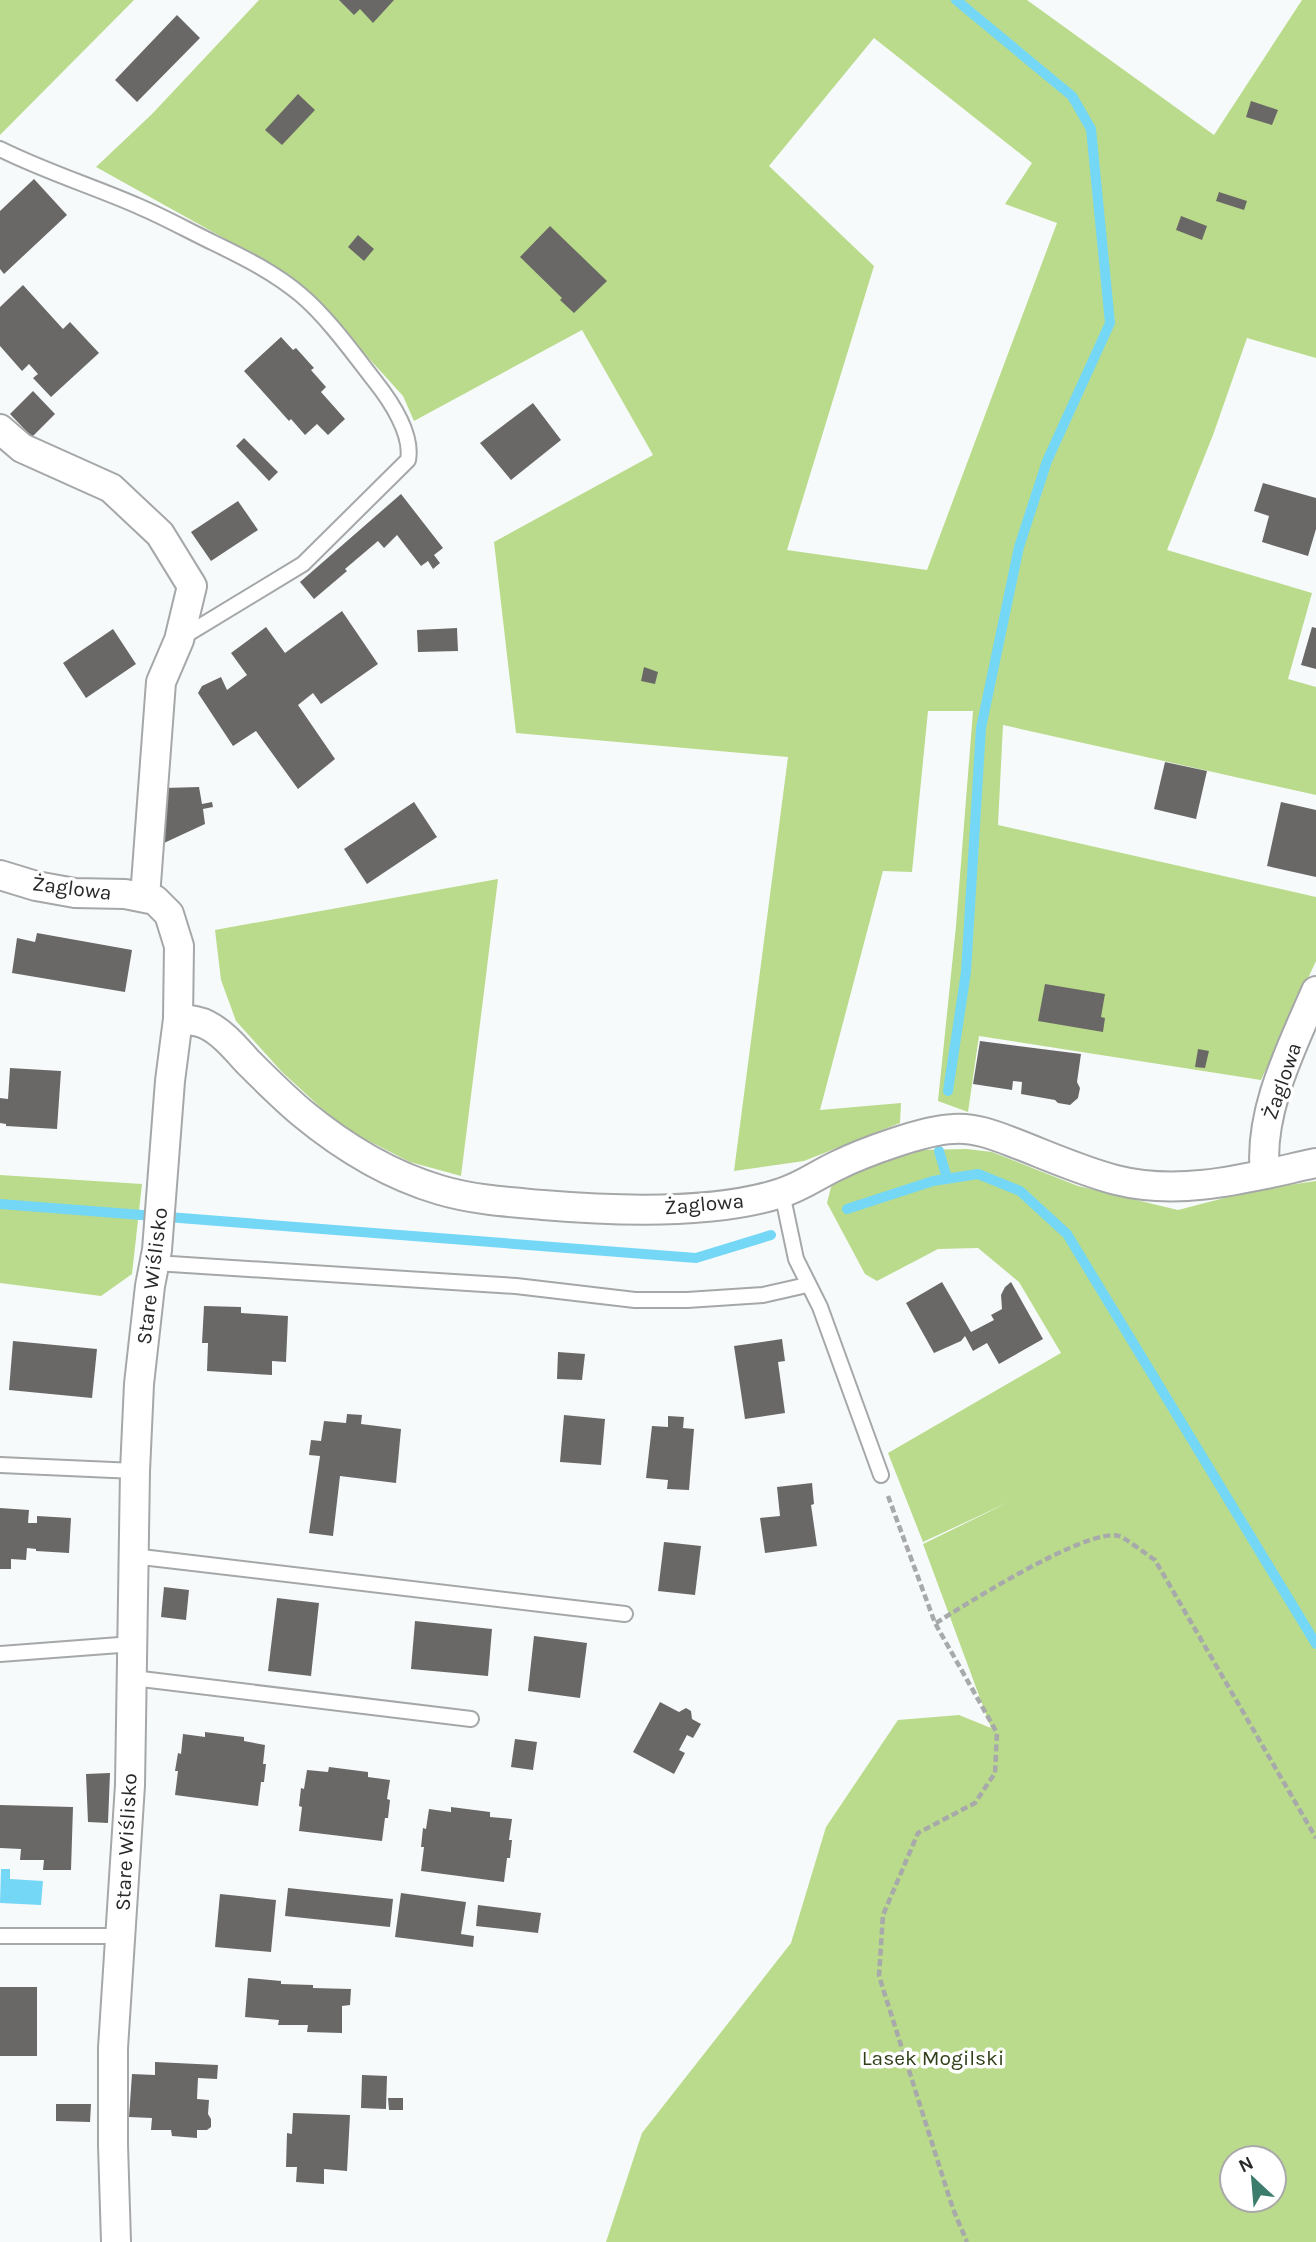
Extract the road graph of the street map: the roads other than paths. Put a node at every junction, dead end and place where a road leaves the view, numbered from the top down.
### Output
1 (0, 149) edge
2 (0, 429) edge
3 (179, 639) junction
4 (0, 874) edge
5 (145, 897) junction
6 (1316, 991) edge
7 (177, 1019) junction
8 (1316, 1163) edge
9 (1265, 1174) junction
10 (782, 1193) junction
11 (156, 1257) junction
12 (807, 1285) junction
13 (0, 1465) edge
14 (135, 1471) junction
15 (881, 1475) road end
16 (133, 1556) junction
17 (625, 1614) dead end
18 (133, 1644) junction
19 (0, 1654) edge
20 (133, 1678) junction
21 (471, 1719) dead end
22 (0, 1936) edge
23 (121, 1936) junction
24 (116, 2242) edge

1 - 3 lane
2 - 3 street
3 - 5 street
4 - 5 street, Żaglowa
5 - 7 street, Stare Wiślisko
6 - 9 street, Żaglowa
7 - 10 street, Żaglowa
7 - 11 street, Stare Wiślisko
8 - 9 street, Żaglowa
9 - 10 street, Żaglowa
10 - 12 lane
11 - 12 lane
11 - 14 street, Stare Wiślisko
12 - 15 lane
13 - 14 lane
14 - 16 street, Stare Wiślisko
16 - 17 lane
16 - 18 street, Stare Wiślisko
18 - 19 lane
18 - 20 street, Stare Wiślisko
20 - 21 lane
20 - 23 street, Stare Wiślisko
22 - 23 lane
23 - 24 street, Stare Wiślisko

